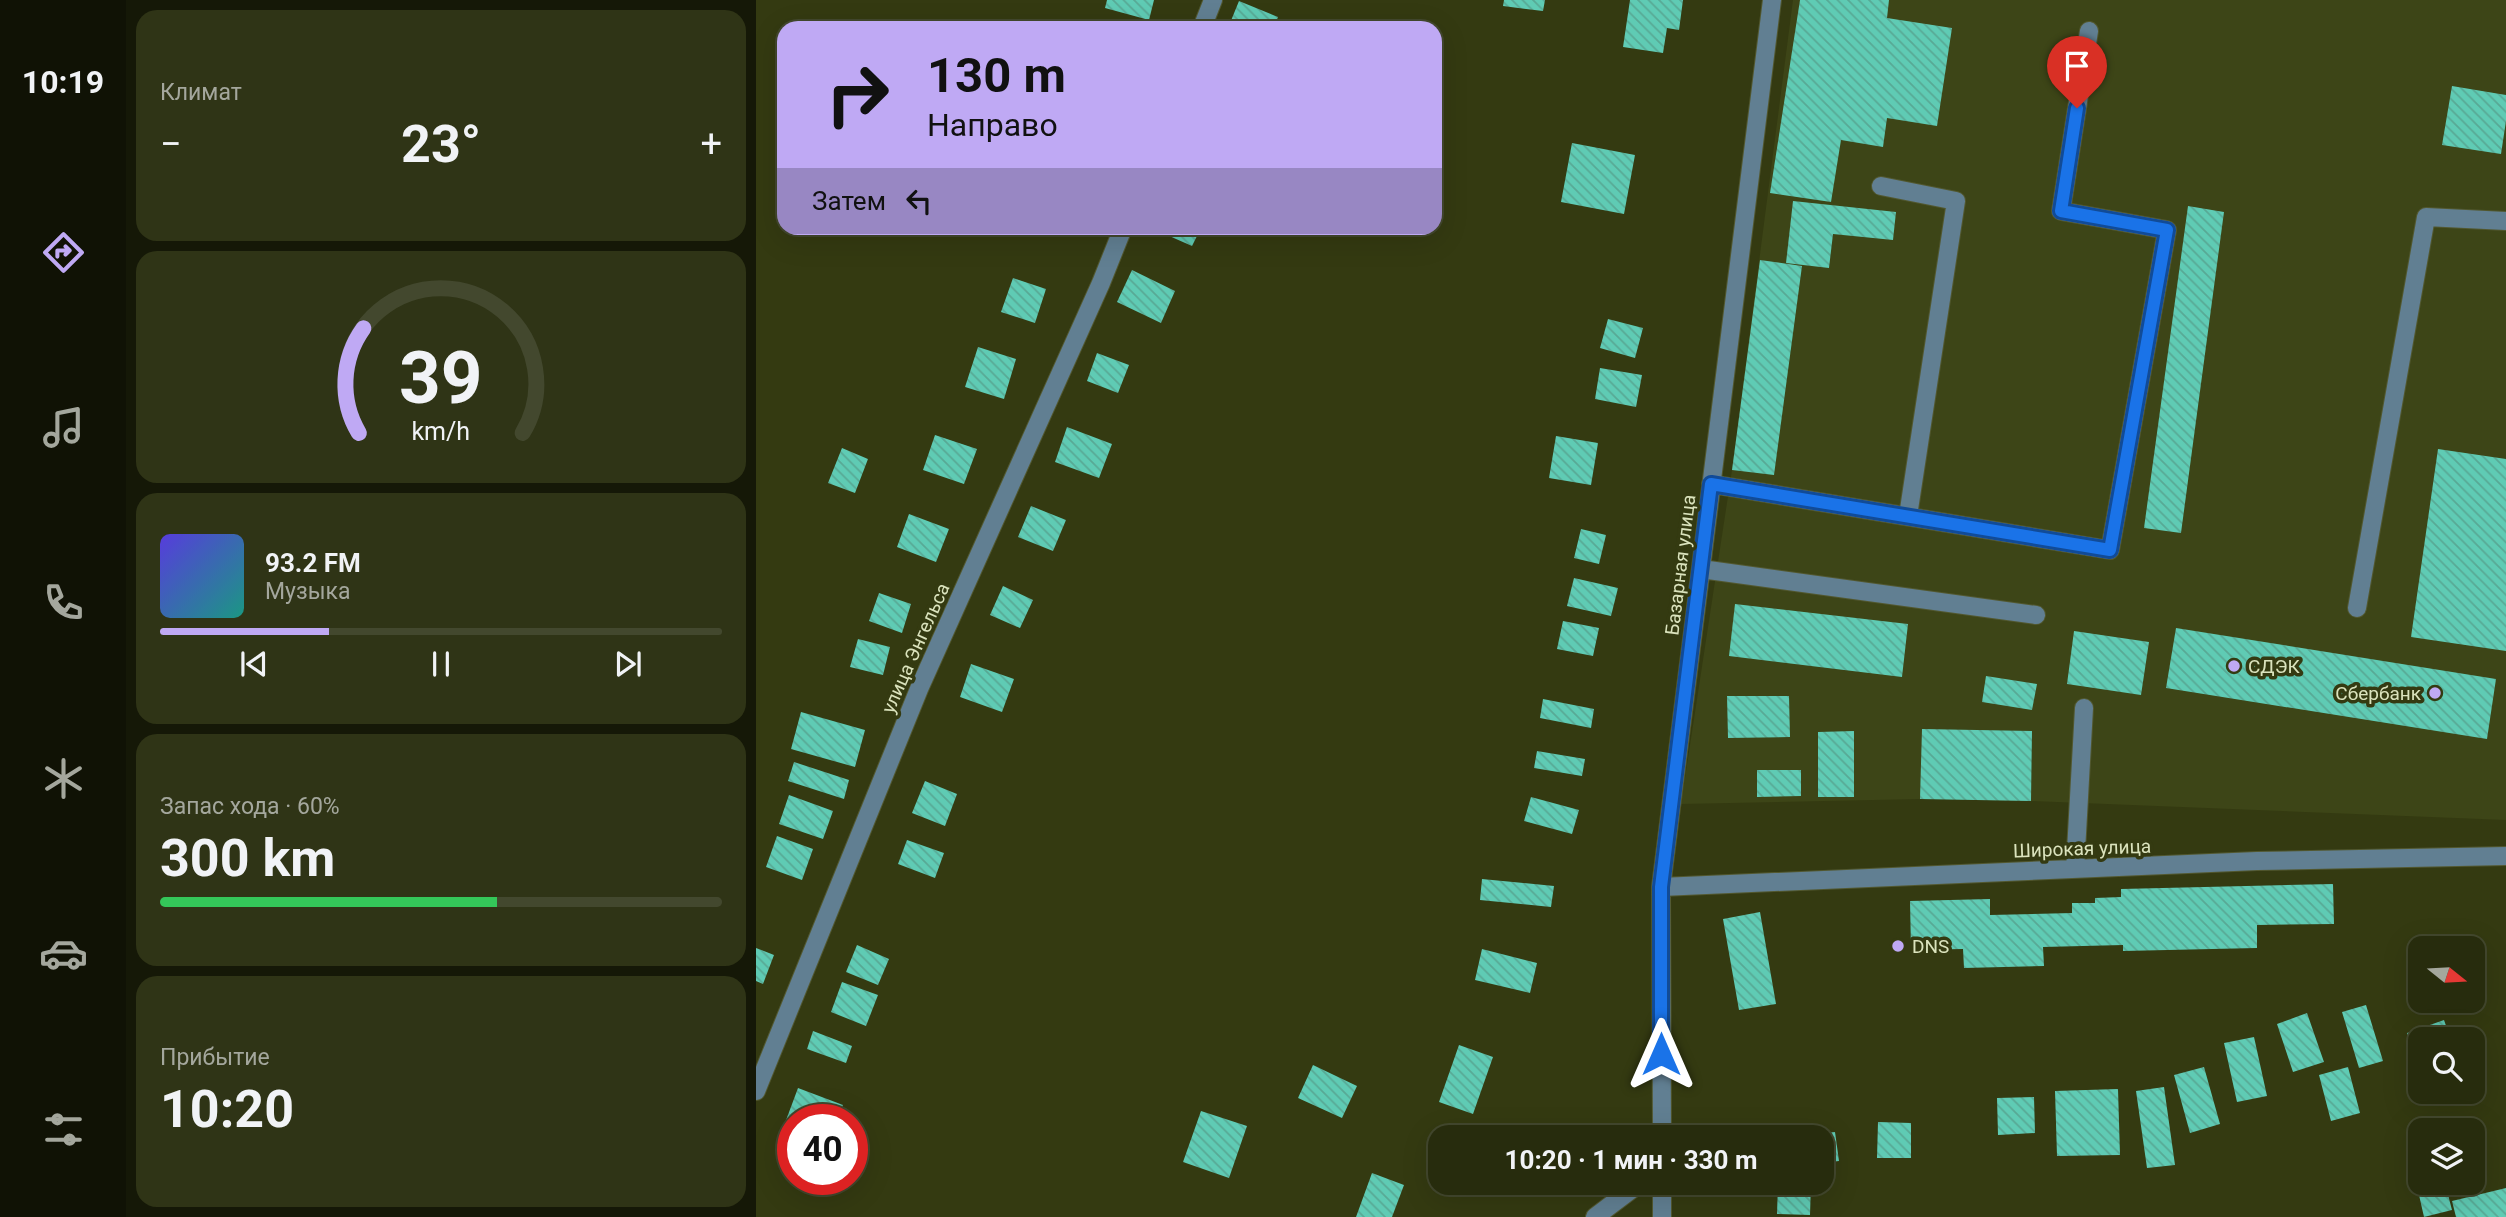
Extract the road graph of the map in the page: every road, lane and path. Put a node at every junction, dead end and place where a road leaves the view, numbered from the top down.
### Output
1 (1213, 0) edge
2 (1772, 0) edge
3 (1205, 21) edge
4 (2089, 32) dead end
5 (1881, 186) dead end
6 (2506, 220) edge
7 (1120, 235) edge
8 (1711, 484) junction
9 (1908, 516) junction
10 (1700, 569) junction
11 (2357, 608) dead end
12 (2036, 615) dead end
13 (2084, 708) dead end
14 (2506, 856) edge
15 (2075, 869) junction
16 (1661, 887) junction
17 (756, 1091) edge
18 (1662, 1125) edge
19 (1624, 1195) edge
20 (1662, 1195) edge
21 (1595, 1217) edge
22 (1662, 1217) edge

1 - 3 street
2 - 8 street, Базарная улица
4 - 9 street
5 - 9 street
6 - 11 street
7 - 17 street, улица Энгельса
8 - 9 street
8 - 10 street, Базарная улица
10 - 12 street
10 - 16 street, Базарная улица
13 - 15 street
14 - 15 street, Широкая улица
15 - 16 street, Широкая улица
16 - 18 street, Базарная улица
19 - 21 street
20 - 22 street

